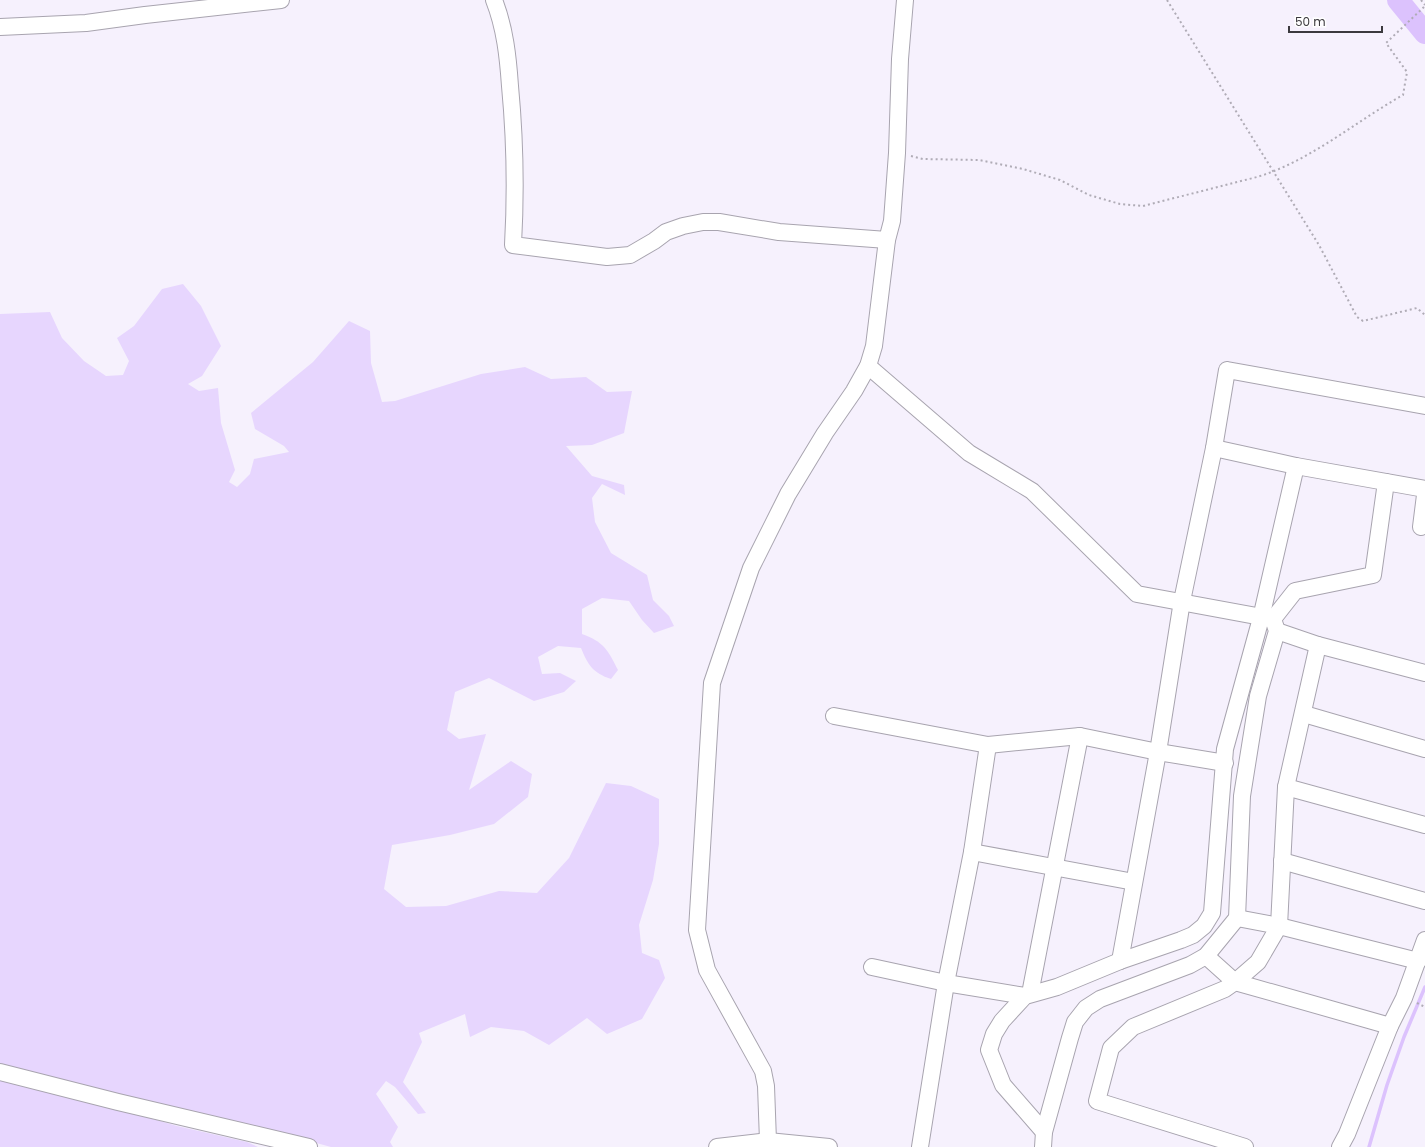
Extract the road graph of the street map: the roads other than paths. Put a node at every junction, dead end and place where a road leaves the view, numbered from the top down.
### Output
1 (281, 0) edge
2 (494, 0) edge
3 (905, 0) edge
4 (0, 27) edge
5 (887, 240) junction
6 (868, 366) junction
7 (1425, 406) edge
8 (1214, 448) junction
9 (1296, 466) junction
10 (1386, 482) junction
11 (1425, 489) edge
12 (1425, 495) edge
13 (1421, 527) dead end
14 (1182, 601) junction
15 (1270, 623) junction
16 (1318, 645) junction
17 (1425, 673) edge
18 (1304, 714) junction
19 (834, 716) dead end
20 (1080, 736) junction
21 (988, 745) junction
22 (1425, 749) edge
23 (1158, 752) junction
24 (1225, 762) junction
25 (1286, 786) junction
26 (1425, 825) edge
27 (972, 852) junction
28 (1282, 861) junction
29 (1055, 866) junction
30 (1134, 882) junction
31 (1425, 901) edge
32 (1237, 918) junction
33 (1279, 926) junction
34 (1425, 940) edge
35 (1206, 956) junction
36 (1120, 961) junction
37 (1418, 961) junction
38 (872, 967) dead end
39 (1235, 982) junction
40 (946, 983) junction
41 (1028, 995) junction
42 (1390, 1026) junction
43 (0, 1072) edge
44 (1043, 1139) edge
45 (768, 1141) junction
46 (309, 1147) edge
47 (717, 1147) edge
48 (829, 1147) edge
49 (920, 1147) edge
50 (1245, 1147) edge
51 (1340, 1147) edge

1 - 4 street
2 - 5 street
3 - 5 street
5 - 6 street
6 - 14 street
6 - 45 street
7 - 8 street
8 - 9 street
8 - 14 street
9 - 10 street
9 - 15 street
10 - 11 street
10 - 15 street
12 - 13 street
14 - 15 street
14 - 23 street
15 - 16 street
15 - 24 street
15 - 32 street
16 - 17 street
16 - 18 street
18 - 22 street
18 - 25 street
19 - 21 street
20 - 21 street
20 - 23 street
20 - 29 street
21 - 27 street
23 - 24 street
23 - 30 street
24 - 36 street
25 - 26 street
25 - 28 street
27 - 29 street
27 - 40 street
28 - 31 street
28 - 33 street
29 - 30 street
29 - 41 street
30 - 36 street
32 - 33 street
32 - 35 street
33 - 37 street
33 - 39 street
34 - 37 street
35 - 39 street
35 - 44 street
36 - 41 street
37 - 42 street
38 - 40 street
39 - 42 street
39 - 50 street
40 - 41 street
40 - 49 street
41 - 44 street
42 - 51 street
43 - 46 street
45 - 47 street
45 - 48 street

